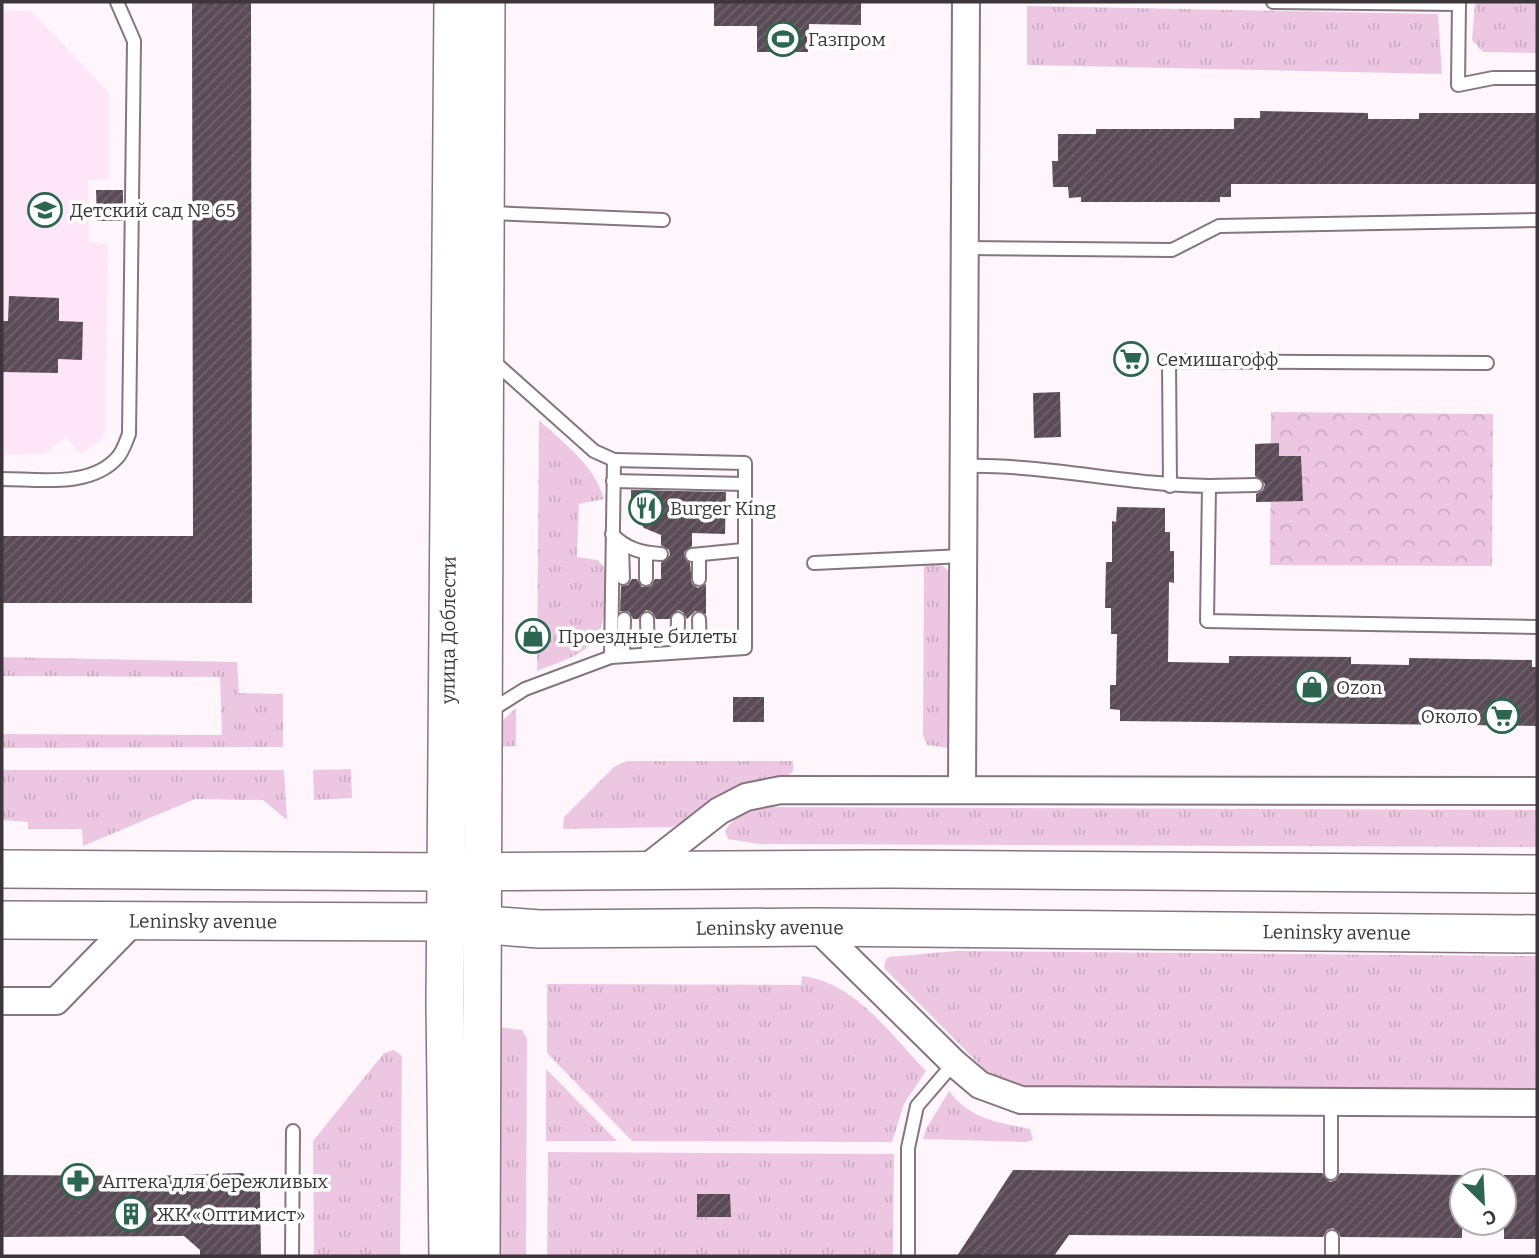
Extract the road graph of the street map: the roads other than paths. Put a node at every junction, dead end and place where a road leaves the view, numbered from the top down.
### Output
1 (117, 2) edge
2 (453, 2) edge
3 (486, 2) edge
4 (966, 2) edge
5 (1273, 2) edge
6 (1459, 3) edge
7 (1537, 78) edge
8 (470, 212) junction
9 (663, 220) dead end
10 (1537, 220) edge
11 (964, 248) junction
12 (486, 355) junction
13 (1488, 363) dead end
14 (614, 460) junction
15 (964, 466) junction
16 (2, 479) edge
17 (613, 481) junction
18 (745, 484) junction
19 (1256, 485) dead end
20 (1170, 486) junction
21 (1209, 486) junction
22 (612, 534) junction
23 (622, 545) junction
24 (743, 550) junction
25 (646, 554) junction
26 (662, 554) dead end
27 (963, 556) junction
28 (814, 563) dead end
29 (623, 578) dead end
30 (646, 579) dead end
31 (699, 579) dead end
32 (624, 619) dead end
33 (647, 619) dead end
34 (678, 619) dead end
35 (699, 619) dead end
36 (1537, 627) edge
37 (700, 651) junction
38 (677, 652) junction
39 (648, 654) junction
40 (617, 657) junction
41 (484, 715) junction
42 (962, 789) junction
43 (1537, 792) edge
44 (2, 869) edge
45 (645, 869) junction
46 (465, 871) junction
47 (1537, 874) edge
48 (2, 920) edge
49 (135, 920) junction
50 (447, 922) junction
51 (482, 927) junction
52 (816, 928) junction
53 (1537, 934) edge
54 (2, 1001) edge
55 (954, 1063) junction
56 (1331, 1102) junction
57 (1537, 1103) edge
58 (293, 1130) dead end
59 (1331, 1173) dead end
60 (1332, 1237) dead end
61 (292, 1256) edge
62 (448, 1256) edge
63 (481, 1256) edge
64 (908, 1256) edge
65 (1332, 1256) edge

1 - 16 lane
2 - 8 main road, улица Доблести
3 - 8 main road, улица Доблести
4 - 11 street
5 - 6 lane
6 - 7 lane
8 - 9 lane
8 - 12 main road, улица Доблести
8 - 46 main road, улица Доблести
10 - 11 lane
11 - 15 street
12 - 14 lane
12 - 41 main road, улица Доблести
13 - 20 lane
14 - 17 lane
14 - 18 lane
15 - 20 lane
15 - 27 street
17 - 18 lane
17 - 22 lane
18 - 24 lane
19 - 21 lane
20 - 21 lane
21 - 36 lane
22 - 23 lane
22 - 40 lane
23 - 25 lane
23 - 29 lane
24 - 31 lane
24 - 37 lane
25 - 26 lane
25 - 30 lane
27 - 28 lane
27 - 42 street
32 - 40 lane
33 - 39 lane
34 - 38 lane
35 - 37 lane
37 - 38 lane
38 - 39 lane
39 - 40 lane
40 - 41 lane
41 - 46 main road, улица Доблести
42 - 43 street
42 - 45 street
44 - 46 main road
45 - 46 main road
45 - 47 main road
46 - 50 main road, улица Доблести
46 - 51 main road, улица Доблести
48 - 49 main road, Leninsky avenue
49 - 50 main road, Leninsky avenue
49 - 54 street
50 - 51 main road, Leninsky avenue
50 - 62 main road, улица Доблести
51 - 52 main road, Leninsky avenue
51 - 63 main road, улица Доблести
52 - 53 main road, Leninsky avenue
52 - 55 street
55 - 56 street
55 - 64 lane
56 - 57 street
56 - 59 lane
58 - 61 lane
60 - 65 lane

